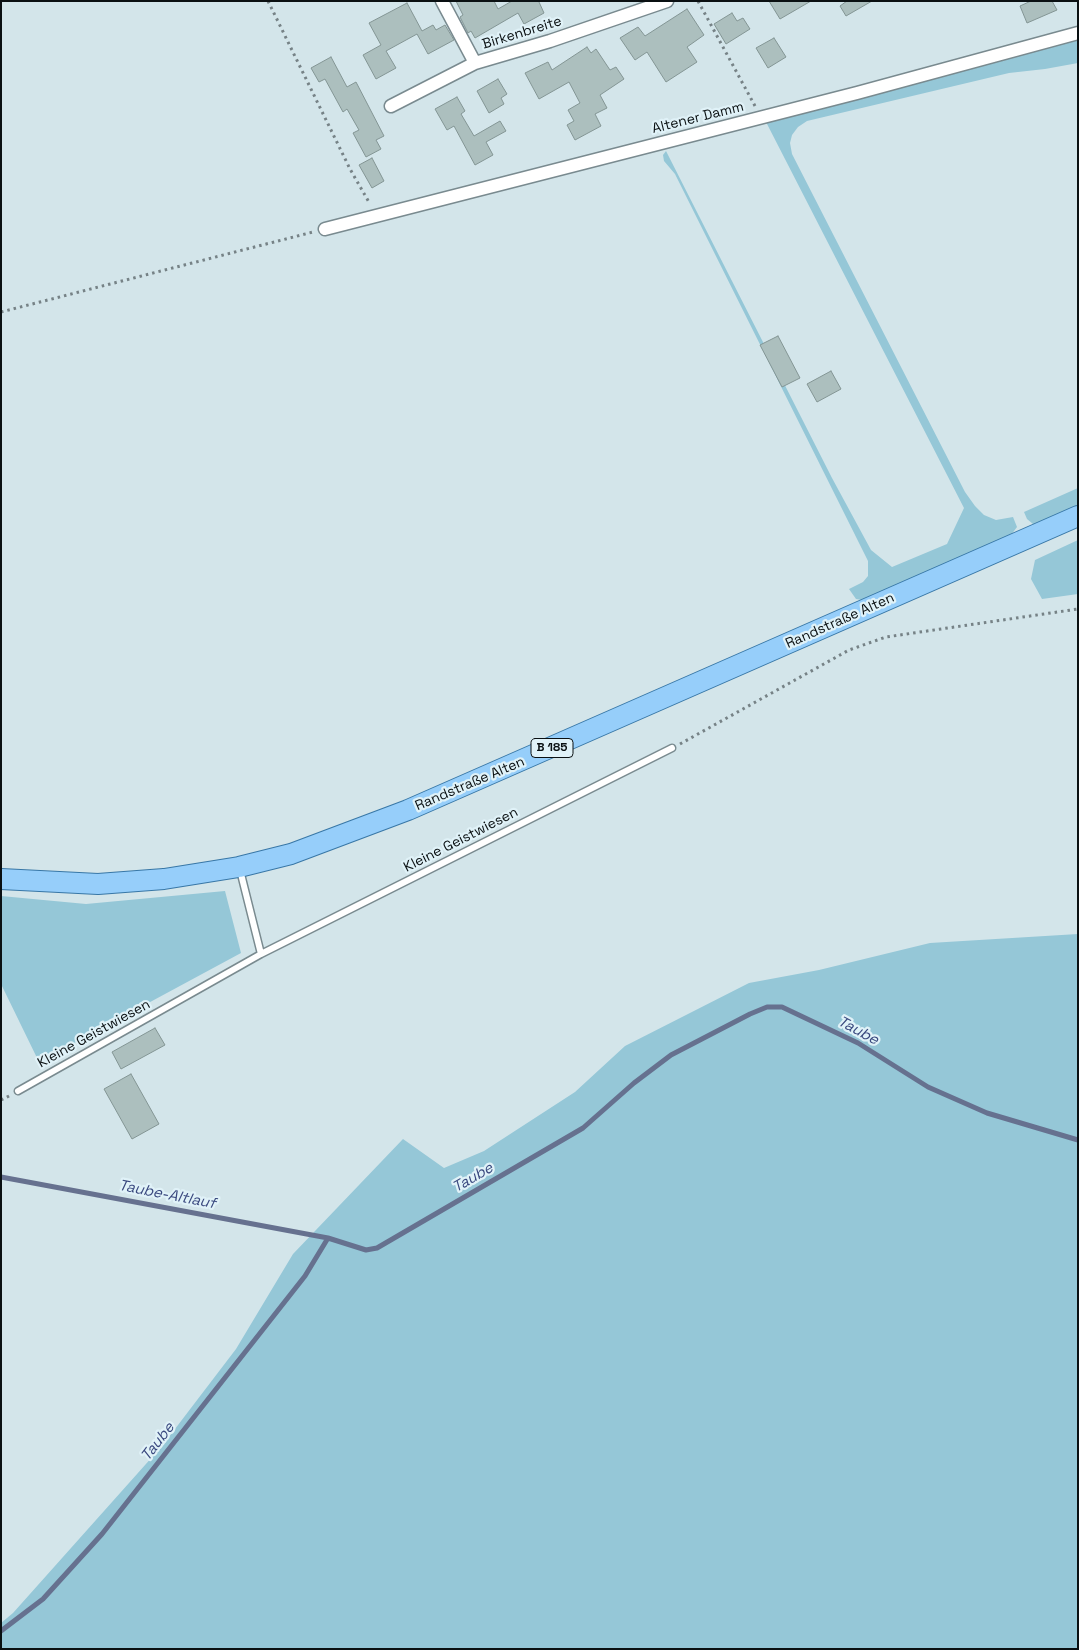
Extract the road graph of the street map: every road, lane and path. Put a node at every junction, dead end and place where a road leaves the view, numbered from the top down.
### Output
1 (268, 1) edge
2 (442, 1) edge
3 (666, 1) edge
4 (698, 1) edge
5 (1078, 33) edge
6 (475, 63) junction
7 (391, 106) dead end
8 (759, 118) junction
9 (374, 217) junction
10 (326, 229) joint
11 (1, 312) edge
12 (1078, 516) edge
13 (1078, 609) edge
14 (672, 748) joint
15 (239, 867) junction
16 (1, 878) edge
17 (262, 954) junction
18 (18, 1091) dead end

1 - 9 path
2 - 6 street
3 - 6 street, Birkenbreite
4 - 8 path
5 - 8 street, Altener Damm
6 - 7 street, Birkenbreite
8 - 9 street, Altener Damm
9 - 10 street, Altener Damm
10 - 11 path
12 - 15 main road, Randstraße Alten / B 185
13 - 14 path
14 - 17 lane, Kleine Geistwiesen
15 - 16 main road, Randstraße Alten / B 185
15 - 17 lane
17 - 18 lane, Kleine Geistwiesen

